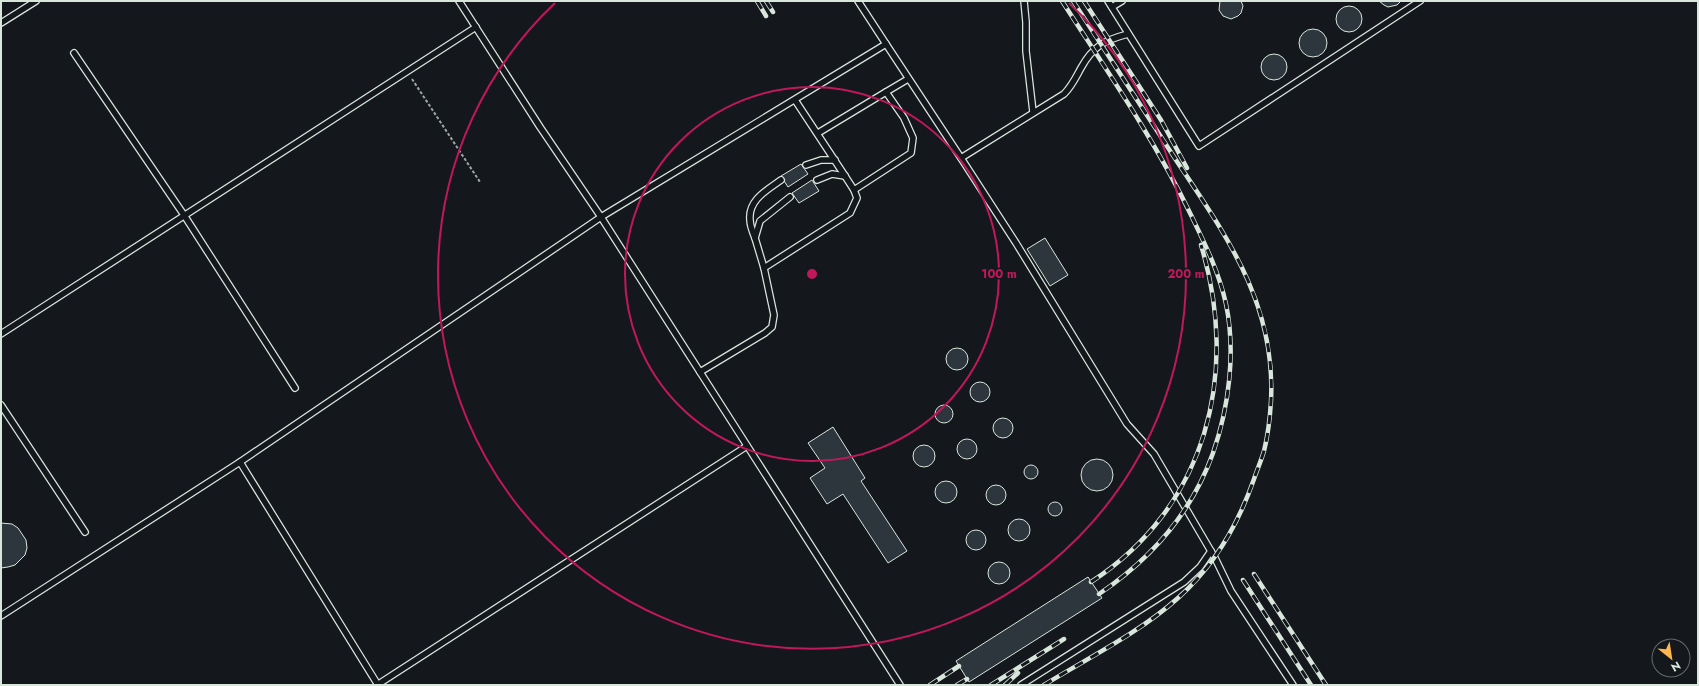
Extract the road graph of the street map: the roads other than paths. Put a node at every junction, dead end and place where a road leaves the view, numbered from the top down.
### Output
1 (36, 1) edge
2 (459, 1) edge
3 (858, 1) edge
4 (1024, 1) edge
5 (1108, 1) edge
6 (1122, 1) edge
7 (1420, 1) edge
8 (1112, 7) junction
9 (1, 23) edge
10 (476, 26) junction
11 (1128, 34) junction
12 (886, 44) junction
13 (74, 53) dead end
14 (908, 79) junction
15 (886, 92) junction
16 (795, 100) junction
17 (1033, 112) junction
18 (818, 134) junction
19 (961, 158) junction
20 (835, 160) junction
21 (806, 165) dead end
22 (845, 176) junction
23 (781, 180) dead end
24 (817, 180) dead end
25 (854, 190) junction
26 (790, 197) dead end
27 (184, 215) junction
28 (601, 217) junction
29 (755, 238) junction
30 (764, 268) junction
31 (1, 334) edge
32 (700, 372) junction
33 (295, 388) dead end
34 (1, 405) edge
35 (747, 446) junction
36 (240, 462) junction
37 (85, 532) dead end
38 (1211, 551) junction
39 (1, 616) edge
40 (378, 685) edge
41 (900, 685) edge
42 (1021, 685) edge
43 (1293, 685) edge

1 - 9 lane
2 - 10 lane
3 - 12 lane
4 - 17 lane
5 - 8 lane
6 - 8 lane
7 - 11 lane
8 - 11 lane
10 - 27 lane
10 - 28 lane
11 - 17 lane
12 - 14 lane
12 - 16 lane
13 - 27 lane
14 - 15 lane
14 - 19 lane
15 - 18 lane
15 - 25 lane
16 - 18 lane
16 - 28 lane
17 - 19 lane
18 - 20 lane
19 - 38 lane
20 - 21 lane
20 - 22 lane
22 - 24 lane
22 - 25 lane
23 - 29 lane
25 - 30 lane
26 - 29 lane
27 - 31 lane
27 - 33 lane
28 - 32 lane
28 - 36 lane
29 - 30 lane
30 - 32 lane
32 - 35 lane
34 - 37 lane
35 - 40 lane
35 - 41 lane
36 - 39 lane
36 - 40 lane
38 - 42 lane
38 - 43 lane

